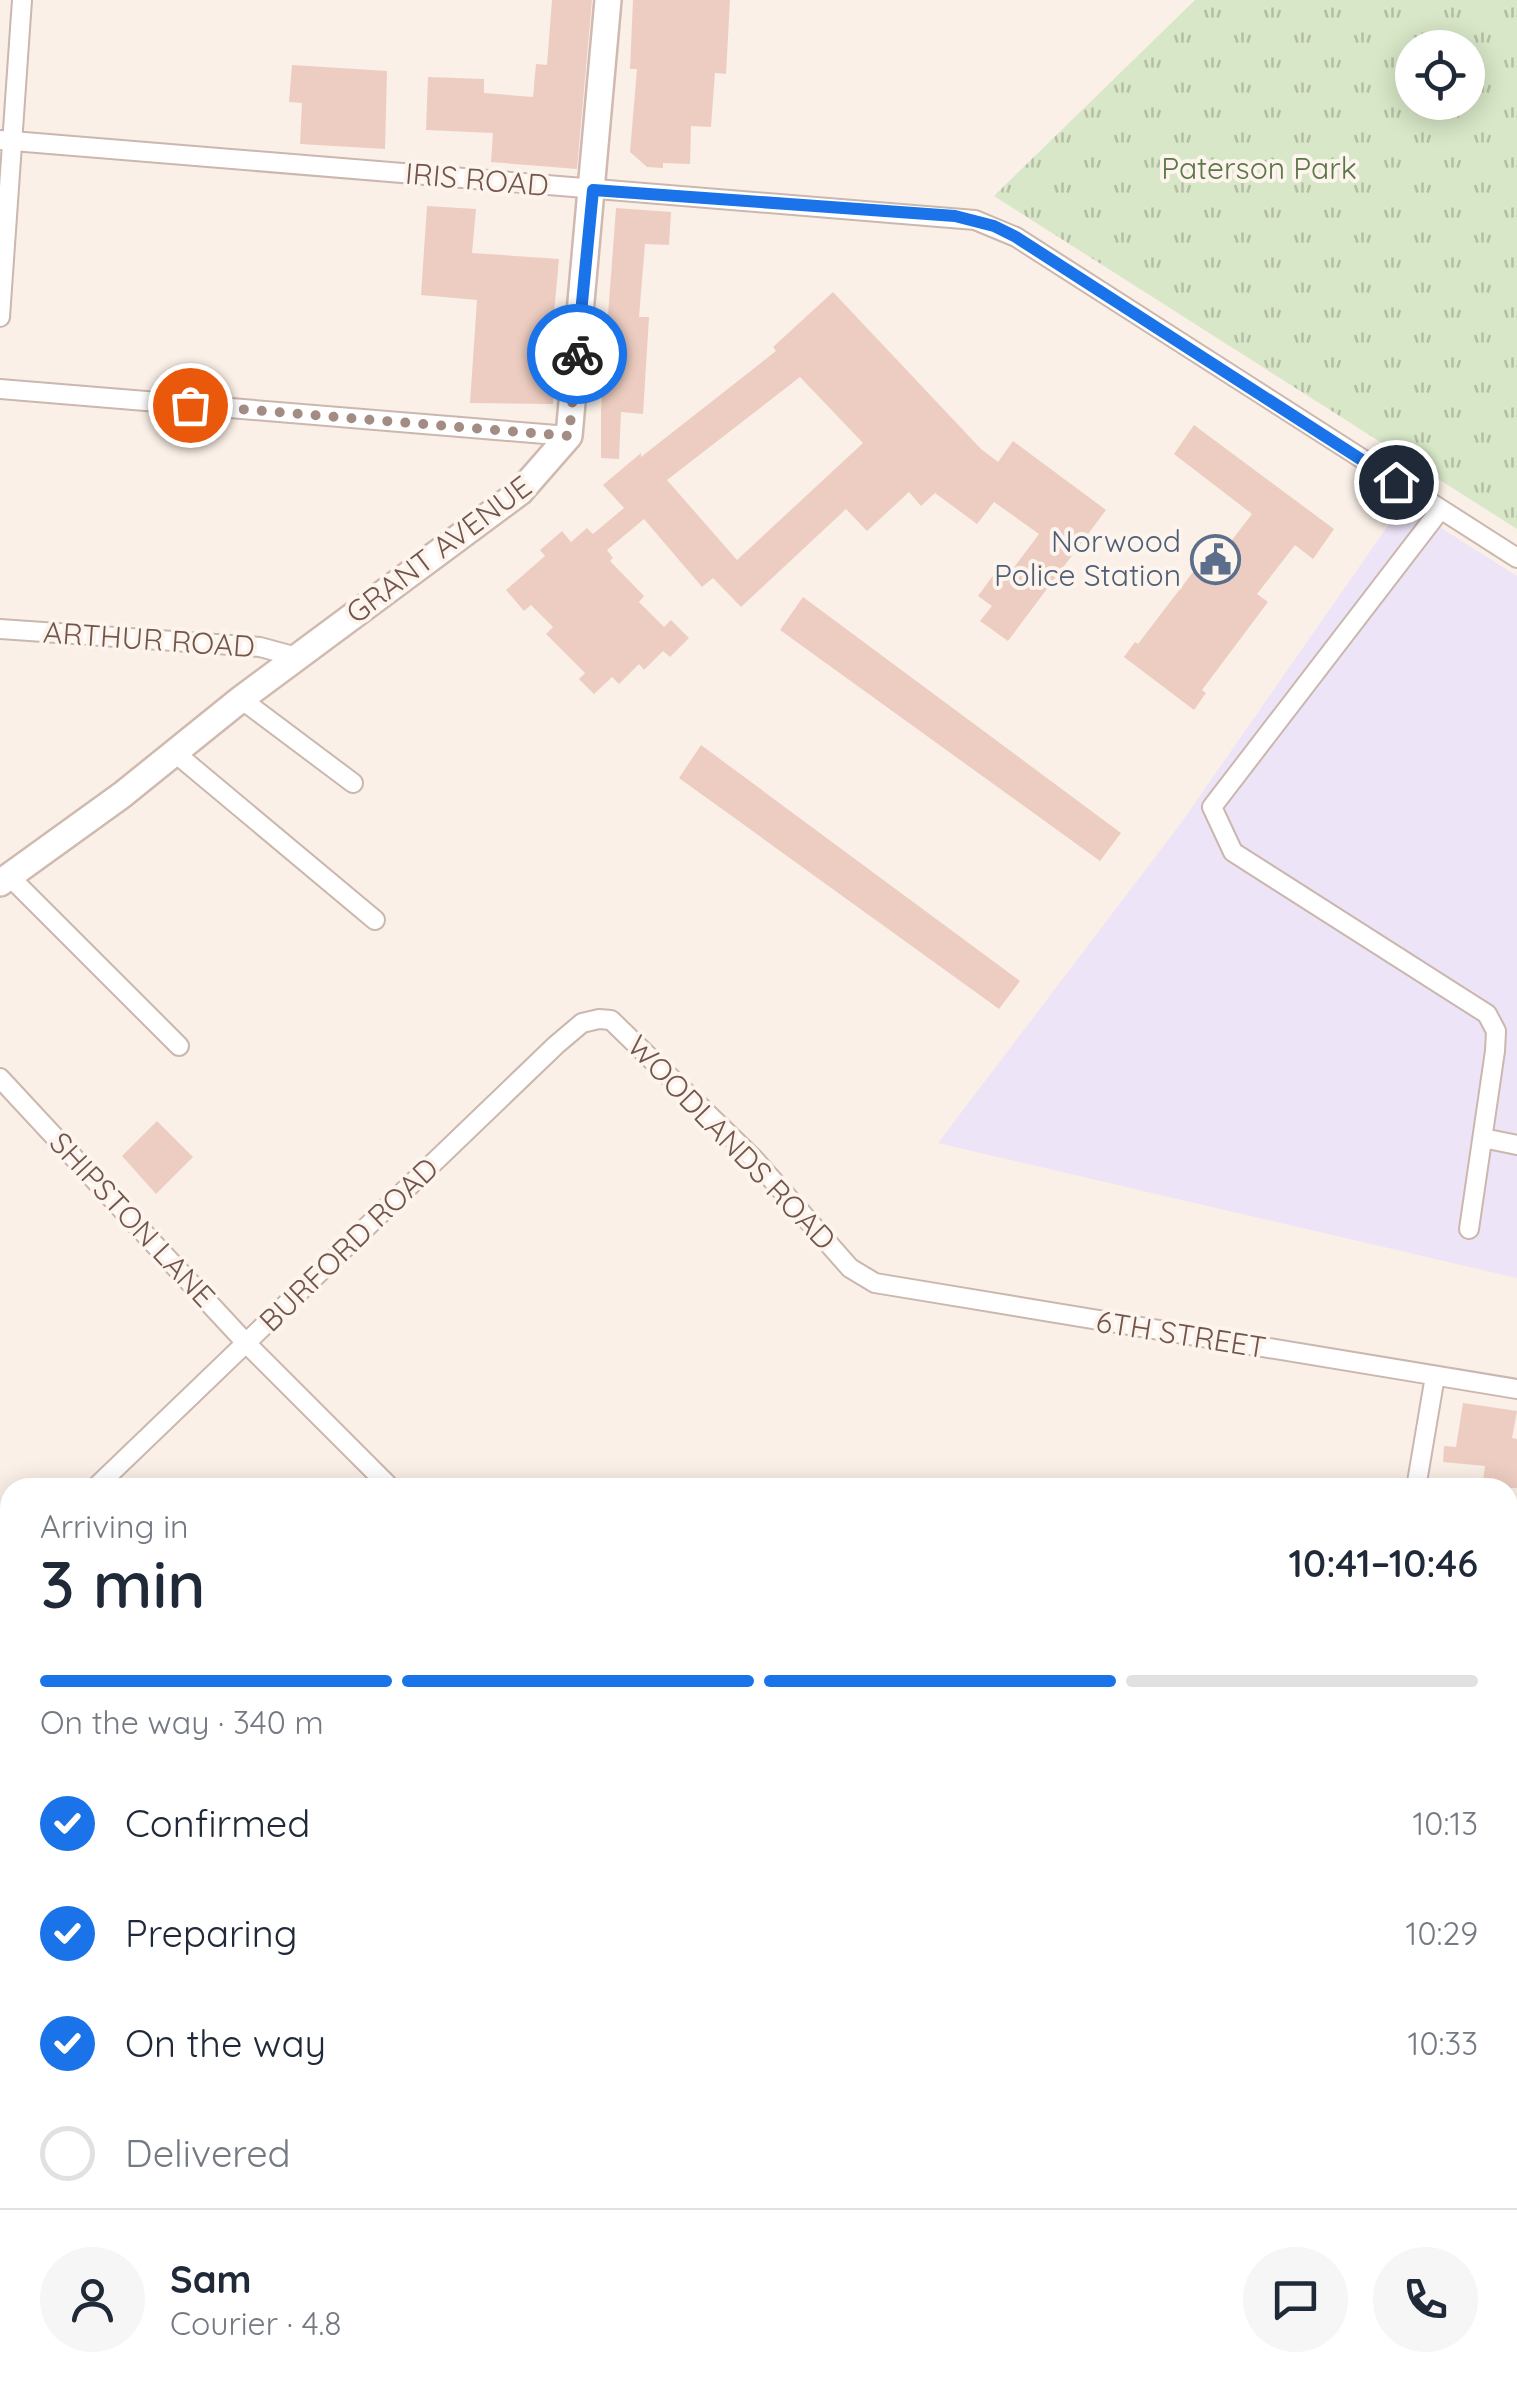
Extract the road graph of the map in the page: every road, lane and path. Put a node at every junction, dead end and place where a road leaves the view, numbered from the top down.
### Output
1 (22, 0) edge
2 (608, 0) edge
3 (6, 141) edge
4 (593, 190) junction
5 (0, 317) edge
6 (0, 389) edge
7 (569, 436) junction
8 (1440, 510) junction
9 (1517, 558) edge
10 (0, 629) edge
11 (297, 657) junction
12 (241, 699) junction
13 (174, 752) junction
14 (354, 782) dead end
15 (4, 880) edge
16 (375, 920) dead end
17 (611, 1020) joint
18 (179, 1046) dead end
19 (0, 1078) edge
20 (1483, 1138) junction
21 (1517, 1144) edge
22 (1469, 1229) dead end
23 (850, 1268) joint
24 (248, 1344) junction
25 (1434, 1376) junction
26 (1517, 1389) edge
27 (106, 1478) edge
28 (381, 1478) edge
29 (1418, 1478) edge

1 - 3 street
2 - 4 street
3 - 4 street, IRIS ROAD
3 - 5 street
4 - 7 street
4 - 8 street, IRIS ROAD
6 - 7 street
7 - 11 street, GRANT AVENUE
8 - 9 street, IRIS ROAD
8 - 20 street
10 - 11 street, ARTHUR ROAD
11 - 12 street, GRANT AVENUE
12 - 13 street, GRANT AVENUE
12 - 14 street
13 - 15 street, GRANT AVENUE
13 - 16 street
15 - 18 street
17 - 23 street, WOODLANDS ROAD
17 - 24 street, BURFORD ROAD
19 - 24 street, SHIPSTON LANE
20 - 21 street
20 - 22 street
23 - 25 street, 6TH STREET
24 - 27 street, BURFORD ROAD
24 - 28 street, SHIPSTON LANE
25 - 26 street, 6TH STREET
25 - 29 street

